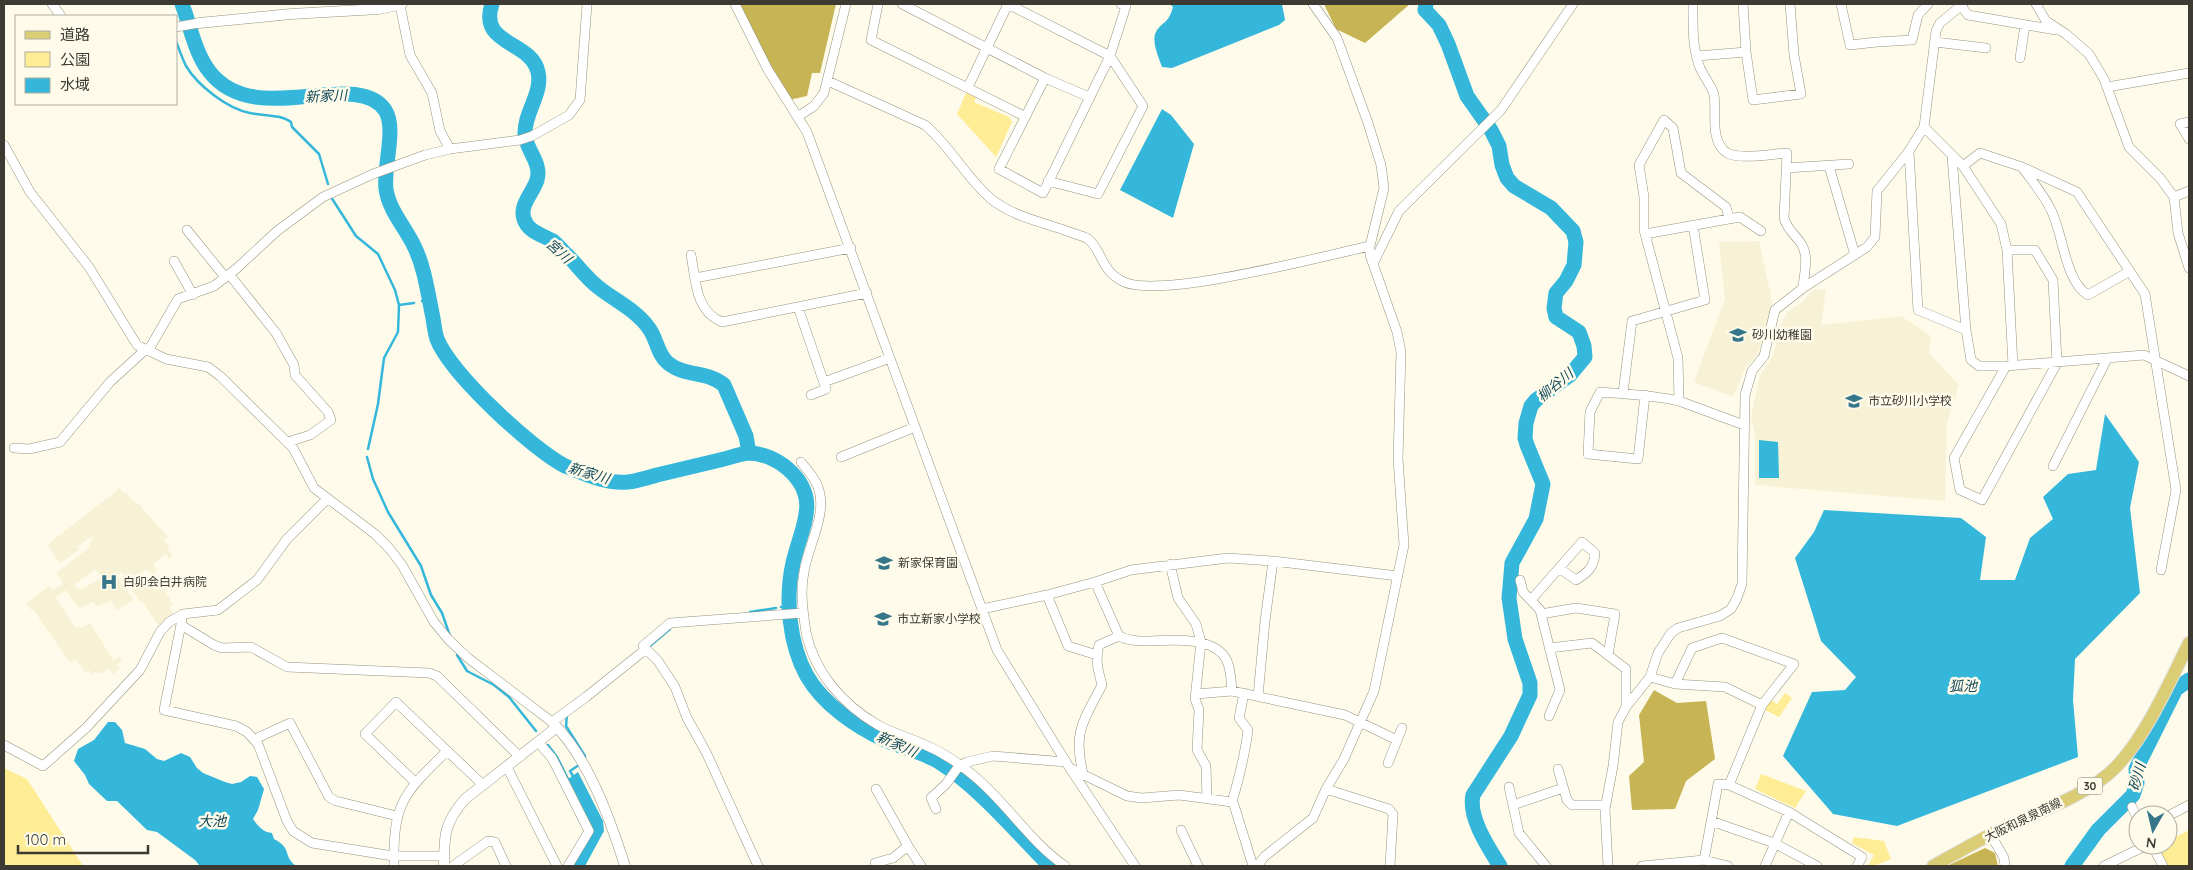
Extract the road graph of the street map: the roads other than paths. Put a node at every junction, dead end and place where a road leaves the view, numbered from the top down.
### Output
1 (52, 4) edge
2 (587, 4) edge
3 (735, 4) edge
4 (846, 4) edge
5 (878, 4) edge
6 (902, 4) edge
7 (1008, 4) edge
8 (1121, 4) edge
9 (1313, 4) edge
10 (1572, 4) edge
11 (1693, 4) edge
12 (1743, 4) edge
13 (1790, 4) edge
14 (1841, 4) edge
15 (1928, 4) edge
16 (2036, 4) edge
17 (401, 5) edge
18 (1962, 5) edge
19 (59, 15) edge
20 (200, 23) joint
21 (2025, 25) junction
22 (178, 27) edge
23 (2059, 30) junction
24 (1935, 42) junction
25 (986, 47) junction
26 (1986, 48) dead end
27 (1746, 52) junction
28 (1110, 56) junction
29 (1697, 56) junction
30 (2020, 58) dead end
31 (2189, 73) edge
32 (1045, 78) junction
33 (828, 81) junction
34 (2107, 87) junction
35 (968, 88) junction
36 (1089, 97) junction
37 (799, 116) junction
38 (1024, 116) junction
39 (2189, 122) edge
40 (1924, 127) junction
41 (2189, 139) edge
42 (4, 145) edge
43 (450, 149) junction
44 (1909, 151) junction
45 (1952, 157) junction
46 (1849, 164) dead end
47 (1829, 166) junction
48 (1963, 166) junction
49 (2022, 167) junction
50 (1786, 168) junction
51 (1048, 181) junction
52 (2189, 190) edge
53 (2174, 196) junction
54 (1729, 218) junction
55 (1693, 224) junction
56 (187, 230) dead end
57 (1761, 231) dead end
58 (1645, 234) junction
59 (1370, 246) junction
60 (851, 248) junction
61 (2007, 250) junction
62 (1855, 254) junction
63 (691, 255) dead end
64 (2188, 258) edge
65 (174, 261) dead end
66 (1373, 264) junction
67 (2189, 268) edge
68 (2130, 271) junction
69 (227, 276) junction
70 (695, 278) junction
71 (1802, 288) junction
72 (867, 293) junction
73 (193, 295) junction
74 (798, 307) junction
75 (1666, 312) junction
76 (1966, 330) junction
77 (146, 350) junction
78 (890, 358) junction
79 (2107, 359) junction
80 (2156, 360) junction
81 (2056, 363) junction
82 (2009, 366) junction
83 (2189, 376) edge
84 (824, 382) junction
85 (1623, 394) junction
86 (811, 395) dead end
87 (1645, 396) junction
88 (1679, 401) junction
89 (1744, 425) junction
90 (915, 427) junction
91 (288, 442) junction
92 (14, 448) dead end
93 (841, 457) dead end
94 (801, 462) dead end
95 (2053, 466) dead end
96 (327, 499) junction
97 (1273, 561) junction
98 (1170, 564) junction
99 (1559, 568) dead end
100 (2161, 570) dead end
101 (1398, 576) junction
102 (1520, 580) dead end
103 (1096, 582) junction
104 (1047, 595) junction
105 (1532, 600) junction
106 (982, 609) junction
107 (804, 613) junction
108 (183, 614) junction
109 (1541, 614) junction
110 (181, 625) junction
111 (1119, 636) junction
112 (1201, 642) junction
113 (2189, 642) edge
114 (1549, 648) junction
115 (646, 649) junction
116 (1097, 655) junction
117 (1608, 655) junction
118 (1650, 677) junction
119 (1675, 684) junction
120 (1232, 691) junction
121 (1244, 692) junction
122 (1196, 694) junction
123 (1258, 696) junction
124 (1762, 705) junction
125 (1626, 707) junction
126 (1549, 716) dead end
127 (1360, 721) junction
128 (555, 725) junction
129 (1402, 728) dead end
130 (255, 739) junction
131 (1397, 740) junction
132 (538, 742) junction
133 (4, 745) edge
134 (447, 751) junction
135 (520, 757) junction
136 (1388, 763) dead end
137 (1068, 765) junction
138 (958, 766) junction
139 (507, 767) junction
140 (1558, 770) dead end
141 (1083, 774) junction
142 (415, 782) junction
143 (1729, 785) junction
144 (483, 786) junction
145 (1509, 787) dead end
146 (1564, 788) junction
147 (876, 789) dead end
148 (1326, 790) junction
149 (1207, 799) junction
150 (1232, 802) junction
151 (1513, 804) junction
152 (1606, 805) junction
153 (936, 809) dead end
154 (1789, 812) junction
155 (397, 816) junction
156 (1711, 821) junction
157 (1181, 830) dead end
158 (1991, 834) junction
159 (1774, 843) junction
160 (908, 846) junction
161 (2128, 854) edge
162 (393, 856) junction
163 (1704, 860) junction
164 (444, 861) edge
165 (875, 863) dead end
166 (394, 866) edge
167 (453, 866) edge
168 (506, 866) edge
169 (557, 866) edge
170 (568, 866) edge
171 (625, 866) edge
172 (758, 866) edge
173 (921, 866) edge
174 (1065, 866) edge
175 (1136, 866) edge
176 (1198, 866) edge
177 (1253, 866) edge
178 (1257, 866) edge
179 (1390, 866) edge
180 (1546, 866) edge
181 (1608, 866) edge
182 (1642, 866) edge
183 (1725, 866) edge
184 (1765, 866) edge
185 (1817, 866) edge
186 (1857, 866) edge
187 (1933, 866) edge
188 (2005, 866) edge
189 (2104, 866) edge

1 - 19 street
2 - 43 street
3 - 37 street
4 - 33 street
5 - 35 street
6 - 25 street
7 - 25 street
7 - 28 street
8 - 28 street
9 - 59 street
10 - 66 street
11 - 29 street
12 - 27 street
13 - 27 street
14 - 15 street
16 - 23 street
17 - 20 street
17 - 43 street
18 - 21 street
18 - 24 street
20 - 22 street
21 - 23 street
21 - 30 street
23 - 34 street
24 - 26 street
24 - 40 street
25 - 32 street
25 - 35 street
27 - 29 street
28 - 36 street
28 - 51 street
29 - 50 street
31 - 34 street
32 - 36 street
32 - 38 street
33 - 37 street
33 - 59 street
34 - 53 street
35 - 38 street
36 - 51 street
37 - 60 street
38 - 51 street
39 - 41 street
40 - 44 street
40 - 45 street
42 - 77 street
43 - 69 street
44 - 62 street
44 - 76 street
45 - 48 street
45 - 76 street
46 - 47 street
47 - 50 street
47 - 62 street
48 - 49 street
48 - 61 street
49 - 68 street
49 - 68 street
50 - 71 street
52 - 53 street
53 - 64 street
54 - 55 street
54 - 57 street
54 - 58 street
55 - 58 street
55 - 75 street
56 - 69 street
58 - 75 street
59 - 66 street
60 - 70 street
60 - 72 street
61 - 81 street
61 - 82 street
62 - 71 street
63 - 70 street
64 - 67 street
65 - 73 street
66 - 101 street
68 - 80 street
69 - 73 street
69 - 91 street
70 - 74 street
71 - 89 street
72 - 74 street
72 - 78 street
73 - 77 street
74 - 84 street
75 - 85 street
75 - 88 street
76 - 82 street
77 - 91 street
77 - 92 street
78 - 84 street
78 - 90 street
79 - 80 street
79 - 81 street
79 - 95 street
80 - 83 street
80 - 100 street
81 - 82 street
81 - 82 street
84 - 86 street
85 - 87 street
85 - 87 street
87 - 88 street
88 - 89 street
89 - 118 street
90 - 93 street
90 - 106 street
91 - 96 street
94 - 107 street
96 - 108 street
96 - 128 street
97 - 98 street
97 - 101 street
97 - 123 street
98 - 103 street
98 - 112 street
99 - 105 street
101 - 127 street
102 - 105 street
103 - 104 street
103 - 111 street
104 - 106 street
104 - 116 street
105 - 109 street
106 - 137 street
107 - 115 street
107 - 138 street
108 - 110 street
108 - 133 street
109 - 114 street
109 - 117 street
110 - 130 street
110 - 135 street
111 - 112 street
111 - 116 street
112 - 120 street
112 - 122 street
113 - 158 main road, 大阪和泉泉南線 / 30
114 - 117 street
114 - 126 street
115 - 128 street
115 - 172 street
116 - 141 street
117 - 125 street
118 - 119 street
118 - 125 street
119 - 124 street
119 - 124 street
120 - 121 street
120 - 122 street
121 - 123 street
121 - 150 street
122 - 149 street
123 - 127 street
124 - 143 street
125 - 152 street
127 - 131 street
127 - 148 street
128 - 132 street
128 - 171 street
129 - 131 street
130 - 155 street
130 - 162 street
131 - 136 street
132 - 135 street
132 - 170 street
134 - 142 street
134 - 142 street
134 - 144 street
135 - 139 street
137 - 138 street
137 - 141 street
137 - 175 street
138 - 153 street
138 - 174 street
139 - 144 street
139 - 169 street
140 - 146 street
141 - 149 street
142 - 155 street
143 - 154 street
143 - 156 street
144 - 164 street
145 - 151 street
146 - 151 street
146 - 152 street
147 - 160 street
148 - 178 street
148 - 179 street
149 - 150 street
150 - 177 street
151 - 180 street
152 - 181 street
154 - 159 street
154 - 186 street
155 - 162 street
156 - 159 street
156 - 163 street
157 - 176 street
158 - 187 main road, 大阪和泉泉南線 / 30
158 - 188 street
159 - 184 street
159 - 185 street
160 - 165 street
160 - 173 street
161 - 189 street
162 - 164 street
162 - 166 street
163 - 182 street
163 - 183 street
167 - 168 street

